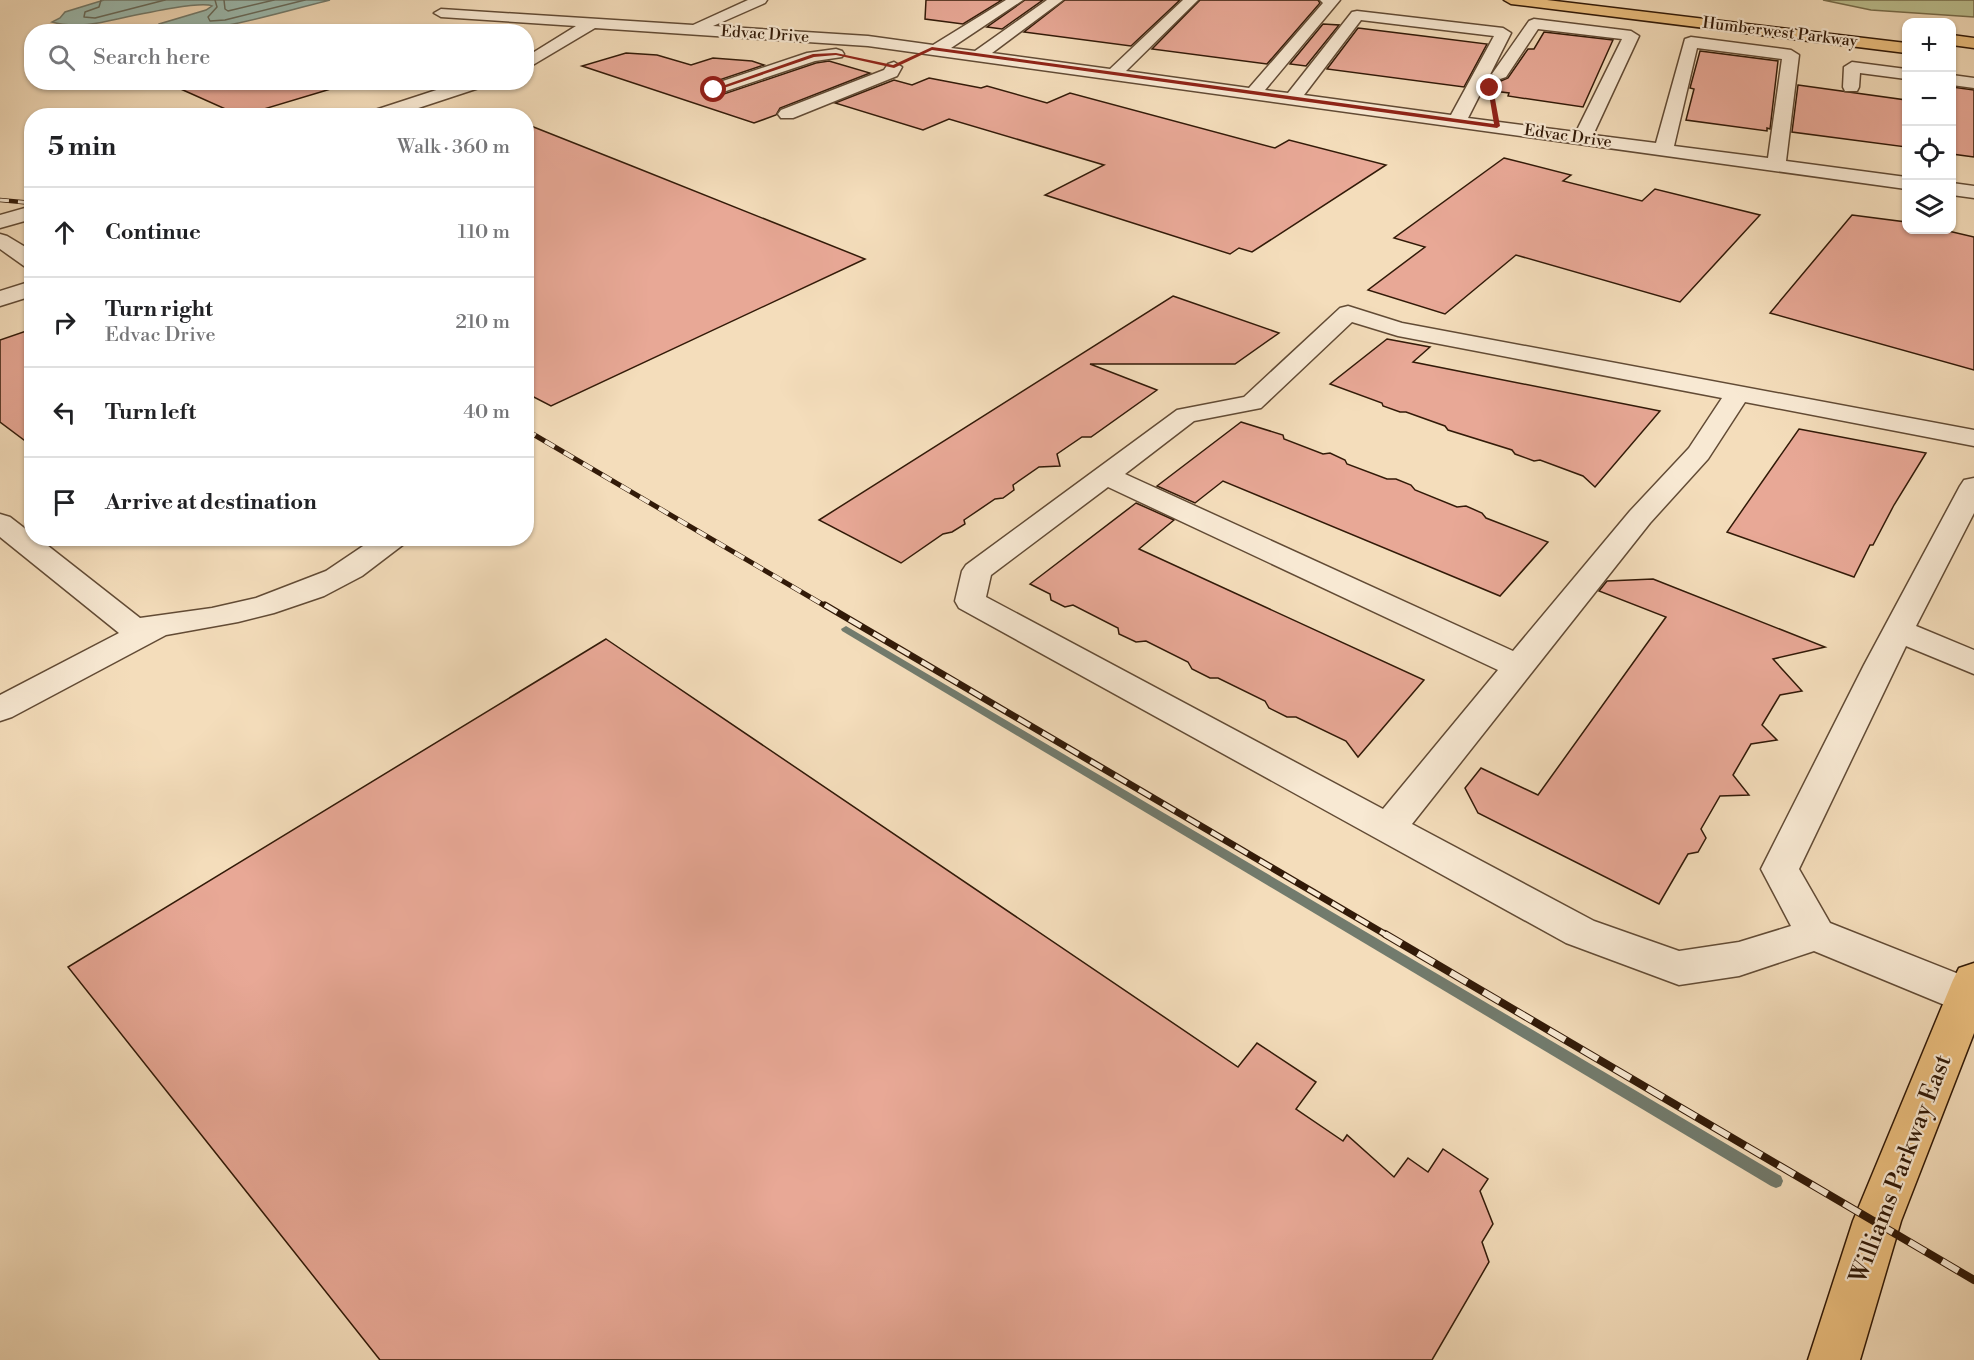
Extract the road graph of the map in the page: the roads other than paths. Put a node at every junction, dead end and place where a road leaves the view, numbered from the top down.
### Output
1 (462, 0) edge
2 (760, 0) edge
3 (1016, 0) edge
4 (1056, 0) edge
5 (1191, 0) edge
6 (1327, 0) edge
7 (1511, 0) edge
8 (1629, 0) edge
9 (592, 23) junction
10 (694, 29) junction
11 (1902, 34) edge
12 (1956, 41) edge
13 (1974, 43) edge
14 (1902, 48) edge
15 (935, 49) junction
16 (844, 50) junction
17 (981, 54) junction
18 (1956, 54) edge
19 (1974, 56) edge
20 (534, 59) edge
21 (871, 62) dead end
22 (894, 67) junction
23 (1115, 73) junction
24 (1902, 73) edge
25 (1956, 81) edge
26 (1974, 83) edge
27 (1851, 87) dead end
28 (1490, 88) dead end
29 (455, 90) edge
30 (714, 90) dead end
31 (1254, 93) junction
32 (1293, 98) junction
33 (1494, 107) dead end
34 (399, 108) edge
35 (787, 114) dead end
36 (1457, 121) junction
37 (1497, 126) junction
38 (1582, 138) junction
39 (1664, 149) junction
40 (1776, 165) junction
41 (1902, 182) edge
42 (1956, 190) edge
43 (1974, 192) edge
44 (24, 214) edge
45 (0, 222) edge
46 (24, 291) edge
47 (0, 299) edge
48 (1739, 392) junction
49 (1974, 438) edge
50 (1105, 475) junction
51 (1974, 486) edge
52 (0, 523) edge
53 (24, 542) edge
54 (29, 546) edge
55 (383, 546) edge
56 (158, 626) junction
57 (1898, 630) junction
58 (1974, 663) edge
59 (1519, 667) junction
60 (0, 709) edge
61 (1388, 828) junction
62 (1816, 934) junction
63 (1971, 988) edge
64 (1834, 1360) edge

1 - 9 street, Edvac Drive
2 - 10 street
3 - 15 street
4 - 17 street
5 - 23 street
6 - 31 street
7 - 14 main road, Humberwest Parkway
8 - 11 main road, Humberwest Parkway
9 - 10 street, Edvac Drive
9 - 20 street
10 - 16 street, Edvac Drive
12 - 13 main road
15 - 16 street, Edvac Drive
15 - 17 street, Edvac Drive
15 - 22 street
16 - 30 street
17 - 23 street, Edvac Drive
18 - 19 main road
21 - 22 street
22 - 35 street
23 - 31 street, Edvac Drive
24 - 27 street
25 - 26 street
28 - 38 street
29 - 34 street
31 - 32 street, Edvac Drive
32 - 36 street, Edvac Drive
32 - 36 street
33 - 37 street
36 - 37 street, Edvac Drive
37 - 38 street, Edvac Drive
38 - 39 street, Edvac Drive
39 - 40 street, Edvac Drive
39 - 40 street
40 - 41 street, Edvac Drive
42 - 43 street
44 - 45 street
46 - 47 street
48 - 49 street
48 - 50 street
48 - 59 street
50 - 59 street
50 - 61 street
51 - 57 street
52 - 53 street
54 - 56 street
55 - 56 street
56 - 60 street
57 - 58 street
57 - 62 street
59 - 61 street
61 - 62 street
62 - 63 street
63 - 64 main road, Williams Parkway East

